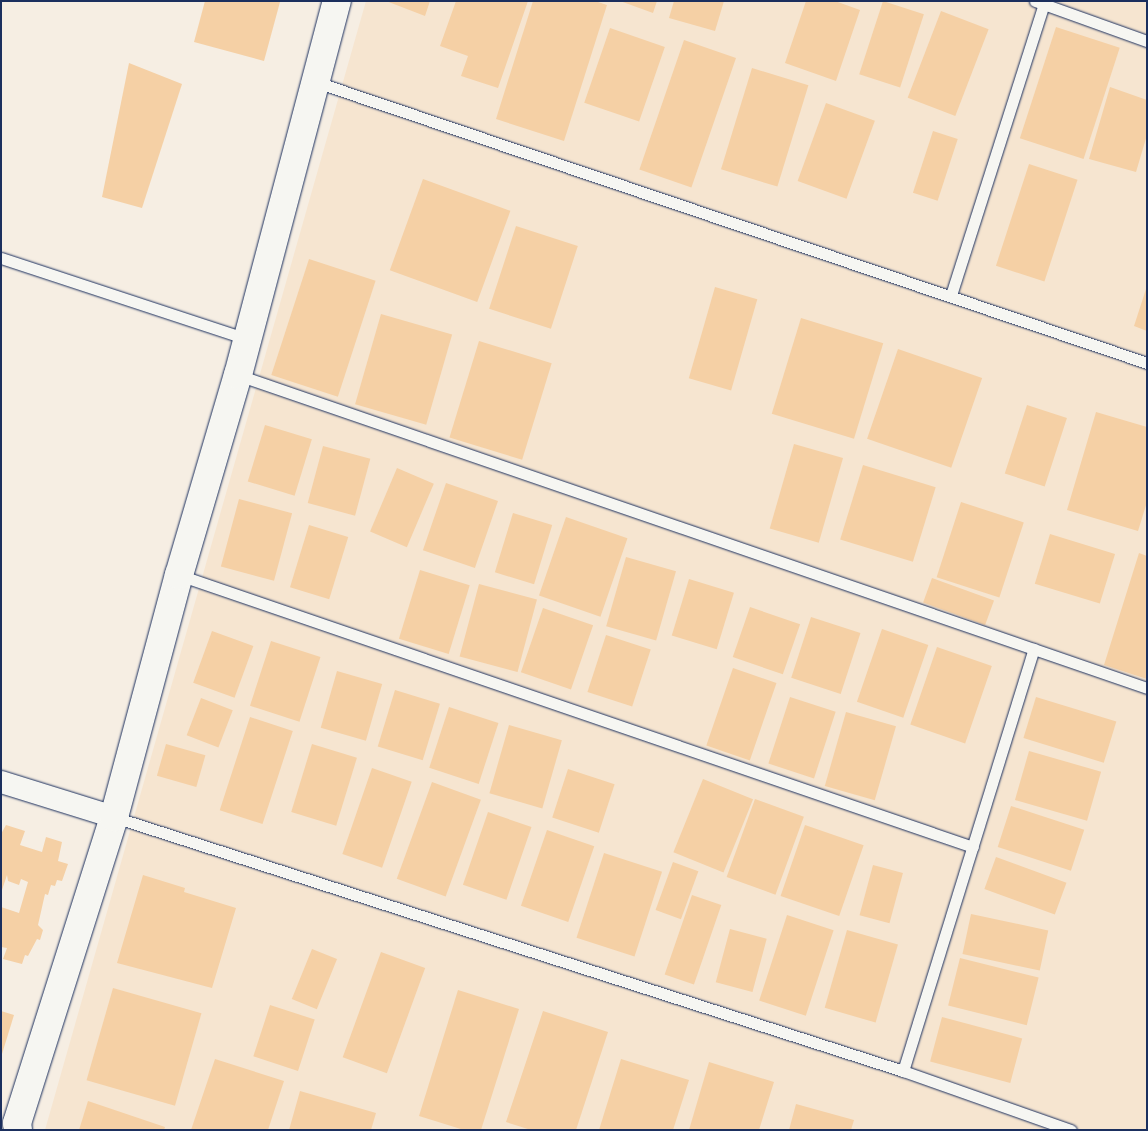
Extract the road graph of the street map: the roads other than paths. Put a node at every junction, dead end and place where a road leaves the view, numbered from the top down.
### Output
1 (338, 1) edge
2 (1040, 3) edge
3 (1147, 41) edge
4 (316, 82) junction
5 (1, 258) edge
6 (951, 295) junction
7 (248, 339) junction
8 (1147, 363) edge
9 (238, 375) junction
10 (179, 575) junction
11 (1034, 649) junction
12 (1147, 688) edge
13 (1, 782) edge
14 (114, 817) junction
15 (973, 847) junction
16 (903, 1071) junction
17 (15, 1127) edge
18 (1071, 1130) edge

1 - 4 street
2 - 3 lane
2 - 6 lane
4 - 6 lane
4 - 7 street
5 - 7 lane
6 - 8 lane
7 - 9 street
9 - 10 street
9 - 11 lane
10 - 14 street
10 - 15 lane
11 - 12 lane
11 - 15 lane
13 - 14 street
14 - 16 lane
14 - 17 street
15 - 16 lane
16 - 18 lane

